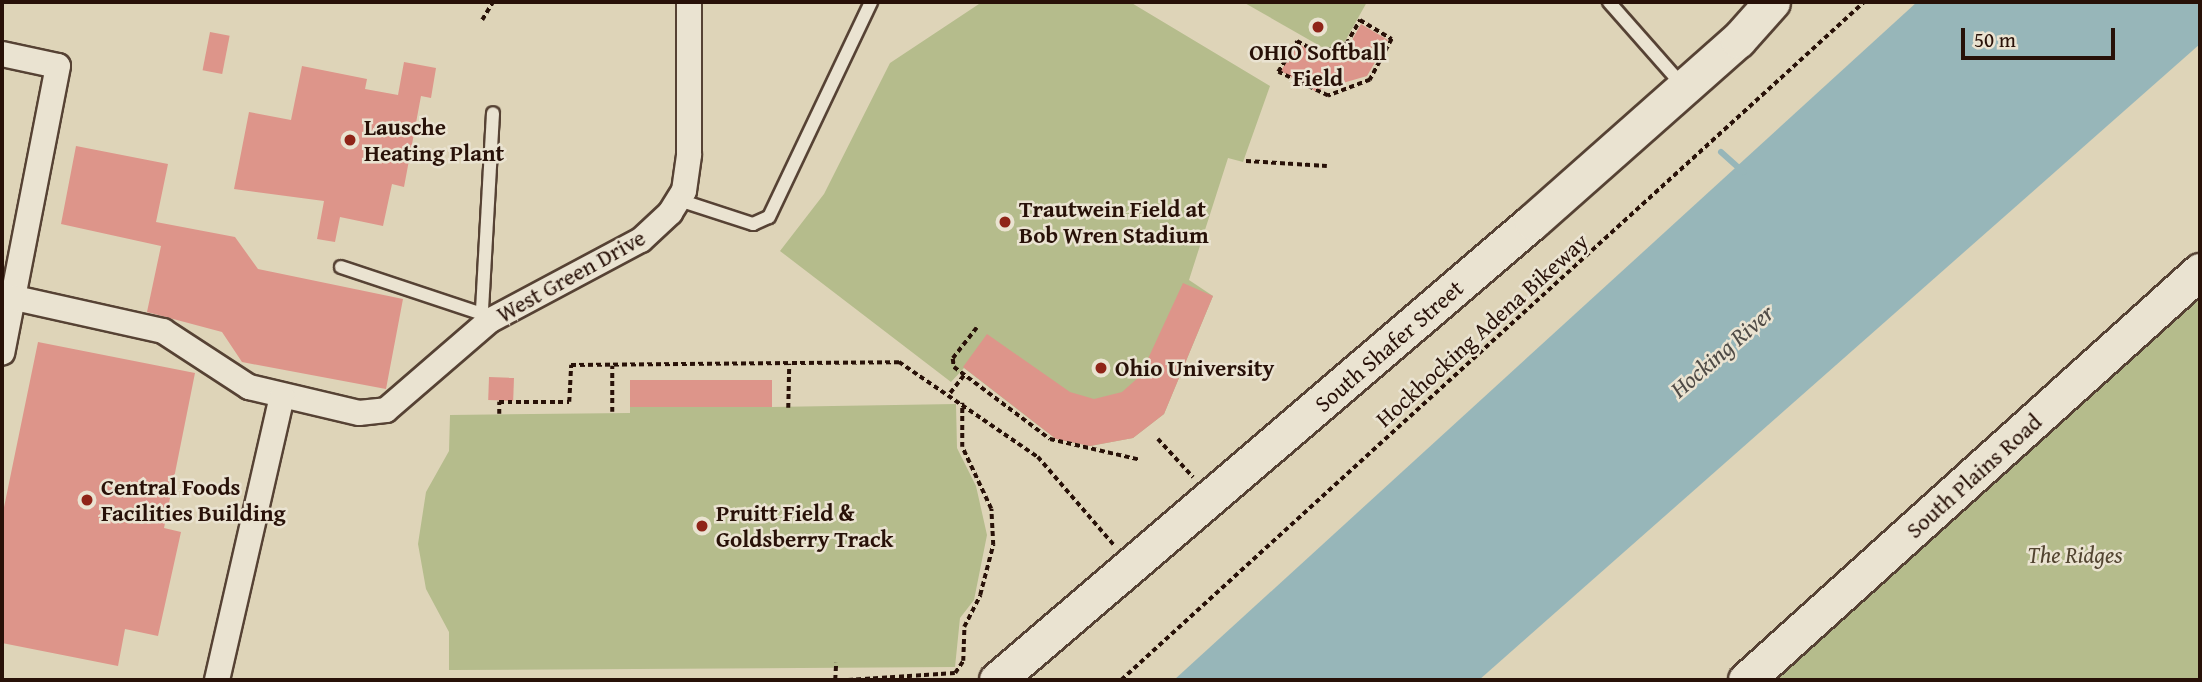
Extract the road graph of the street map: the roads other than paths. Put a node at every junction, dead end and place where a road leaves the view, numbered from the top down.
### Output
1 (689, 2) edge
2 (871, 2) edge
3 (1609, 2) edge
4 (1772, 2) edge
5 (3, 60) edge
6 (1685, 88) junction
7 (494, 113) dead end
8 (680, 200) junction
9 (341, 267) dead end
10 (2200, 271) edge
11 (7, 295) edge
12 (486, 316) junction
13 (2, 353) edge
14 (282, 396) junction
15 (217, 680) edge
16 (997, 680) edge
17 (1746, 680) edge

1 - 8 street
2 - 8 lane
3 - 6 lane
4 - 6 street, South Shafer Street
5 - 11 street
6 - 16 street, South Shafer Street
7 - 12 lane
8 - 12 street, West Green Drive
9 - 12 lane
10 - 17 street, South Plains Road
11 - 13 street
11 - 14 street, West Green Drive
12 - 14 street, West Green Drive
14 - 15 street

